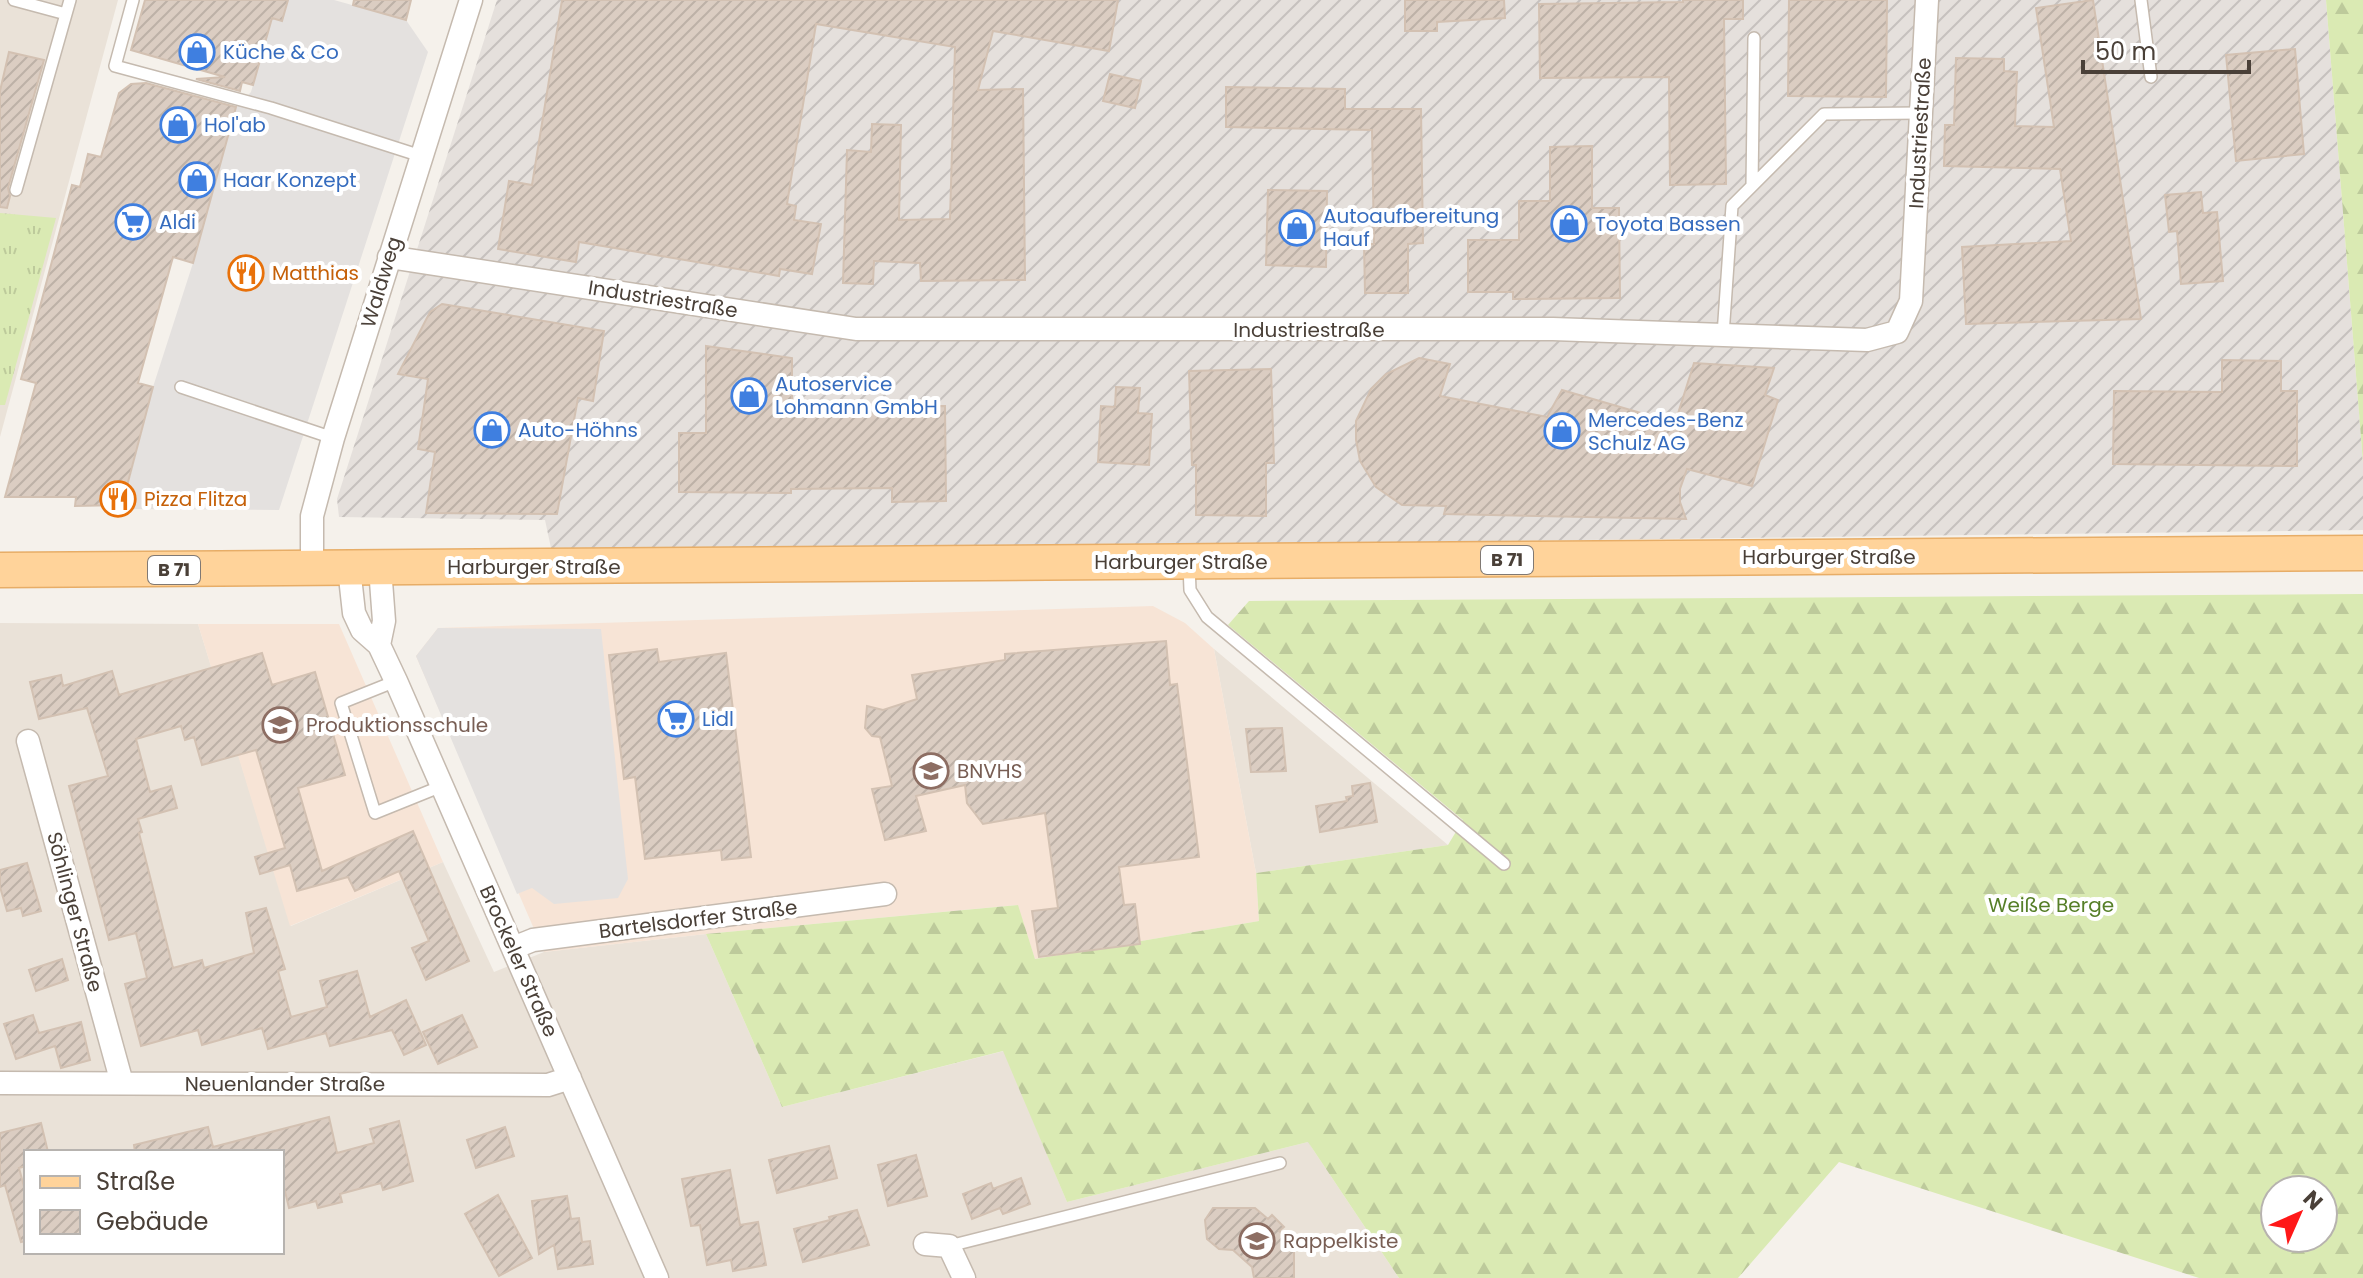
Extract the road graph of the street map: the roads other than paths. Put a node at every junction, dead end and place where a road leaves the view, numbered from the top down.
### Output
1 (14, 0) edge
2 (70, 0) edge
3 (133, 0) edge
4 (471, 0) edge
5 (1927, 0) edge
6 (2141, 0) edge
7 (66, 14) junction
8 (1754, 38) dead end
9 (2151, 77) dead end
10 (1921, 113) junction
11 (421, 156) junction
12 (1752, 186) junction
13 (16, 190) dead end
14 (389, 257) junction
15 (1723, 335) junction
16 (181, 387) dead end
17 (333, 438) junction
18 (2363, 553) edge
19 (1189, 562) junction
20 (312, 568) junction
21 (365, 568) junction
22 (0, 570) edge
23 (379, 645) junction
24 (396, 681) junction
25 (28, 741) dead end
26 (442, 786) junction
27 (1504, 864) dead end
28 (885, 894) dead end
29 (513, 948) junction
30 (570, 1078) junction
31 (0, 1083) edge
32 (122, 1083) junction
33 (1280, 1163) dead end
34 (925, 1244) dead end
35 (949, 1246) junction
36 (657, 1278) edge
37 (964, 1278) edge

1 - 7 lane
2 - 7 lane
3 - 11 lane
4 - 11 street, Waldweg
5 - 10 street, Industriestraße
6 - 9 lane
7 - 13 lane
8 - 12 lane
10 - 12 lane
10 - 15 street, Industriestraße
11 - 14 street, Waldweg
12 - 15 lane
14 - 15 street, Industriestraße
14 - 17 street, Waldweg
16 - 17 lane
17 - 20 street, Waldweg
18 - 19 main road, Harburger Straße / B 71
19 - 21 main road, Harburger Straße / B 71
19 - 27 lane
20 - 21 main road, Harburger Straße / B 71
20 - 22 main road, Harburger Straße / B 71
21 - 23 street
21 - 23 street, Brockeler Straße
23 - 24 street, Brockeler Straße
24 - 26 street, Brockeler Straße
24 - 26 lane
25 - 32 street, Söhlinger Straße
26 - 29 street, Brockeler Straße
28 - 29 street, Bartelsdorfer Straße
29 - 30 street, Brockeler Straße
30 - 32 street, Neuenlander Straße
30 - 36 street, Brockeler Straße
31 - 32 street, Neuenlander Straße
33 - 35 lane
34 - 35 street
35 - 37 street

